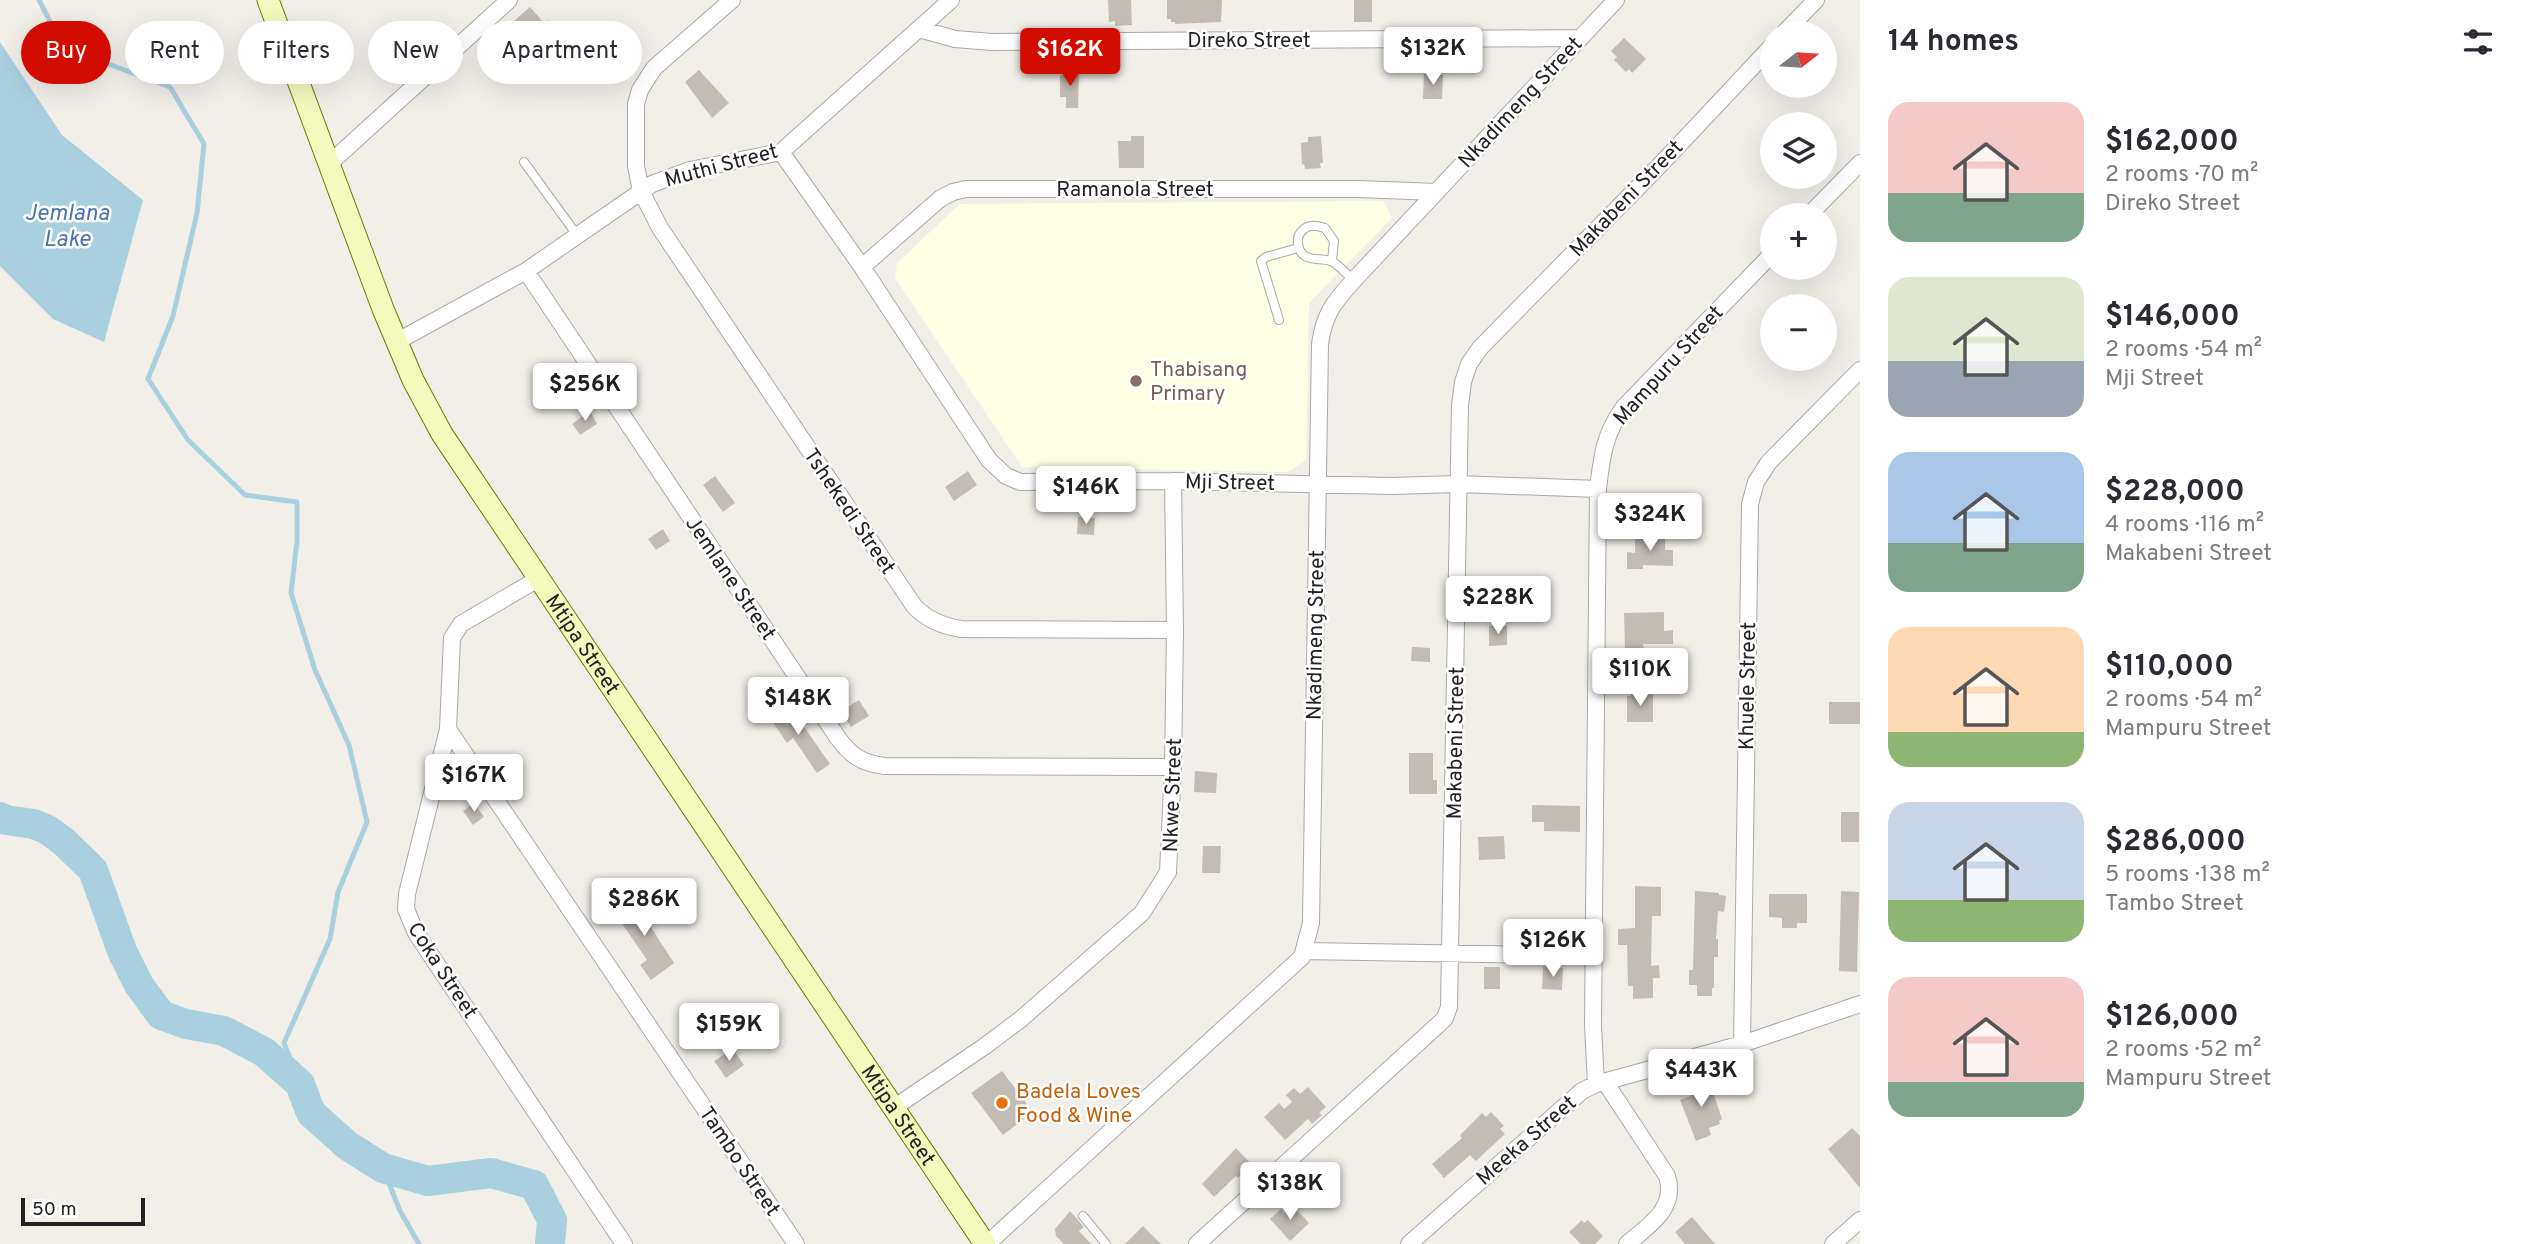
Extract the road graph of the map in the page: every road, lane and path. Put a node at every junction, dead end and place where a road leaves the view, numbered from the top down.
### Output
1 (268, 0) edge
2 (509, 0) edge
3 (732, 0) edge
4 (951, 0) edge
5 (1616, 0) edge
6 (1816, 0) edge
7 (1796, 21) edge
8 (919, 29) junction
9 (1580, 38) junction
10 (1760, 60) edge
11 (780, 152) junction
12 (524, 162) dead end
13 (1860, 163) edge
14 (329, 164) junction
15 (640, 191) junction
16 (1437, 192) junction
17 (1821, 203) edge
18 (577, 235) junction
19 (1298, 248) junction
20 (1332, 261) junction
21 (1760, 266) edge
22 (862, 267) junction
23 (526, 271) junction
24 (1354, 280) junction
25 (1279, 320) dead end
26 (396, 342) junction
27 (1860, 370) edge
28 (1173, 481) junction
29 (1318, 484) junction
30 (1458, 484) junction
31 (1598, 489) junction
32 (538, 579) junction
33 (1175, 630) junction
34 (448, 729) junction
35 (1173, 767) junction
36 (1305, 951) junction
37 (1451, 955) junction
38 (1593, 956) junction
39 (1860, 1004) edge
40 (1742, 1044) junction
41 (1601, 1083) junction
42 (895, 1107) junction
43 (1083, 1216) dead end
44 (1860, 1220) edge
45 (624, 1244) edge
46 (796, 1244) edge
47 (986, 1244) edge
48 (1106, 1244) edge
49 (1198, 1244) edge
50 (1409, 1244) edge
51 (1627, 1244) edge
52 (1833, 1244) edge

1 - 14 street, Mtipa Street
2 - 14 street
3 - 15 street
4 - 8 street, Muthi Street
5 - 9 street, Nkadimeng Street
6 - 7 street
8 - 9 street, Direko Street
8 - 11 street, Muthi Street
9 - 16 street, Nkadimeng Street
10 - 30 street, Makabeni Street
11 - 15 street, Muthi Street
11 - 22 street, Mji Street
12 - 18 lane
13 - 17 street
14 - 26 street, Mtipa Street
15 - 18 street, Muthi Street
15 - 33 street, Tshekedi Street
16 - 22 street, Ramanola Street
16 - 24 street, Nkadimeng Street
18 - 23 street, Muthi Street
19 - 20 lane
19 - 20 lane
19 - 25 lane
20 - 24 lane
21 - 31 street, Mampuru Street
22 - 28 street, Mji Street
23 - 26 street, Muthi Street
23 - 35 street, Jemlane Street
24 - 29 street, Nkadimeng Street
26 - 32 street, Mtipa Street
27 - 40 street, Khuele Street
28 - 29 street, Mji Street
28 - 33 street, Nkwe Street
29 - 30 street, Mji Street
29 - 36 street, Nkadimeng Street
30 - 31 street, Mji Street
30 - 37 street, Makabeni Street
31 - 38 street, Mampuru Street
32 - 34 street, Coka Street
32 - 42 street, Mtipa Street
33 - 35 street, Nkwe Street
34 - 45 street, Coka Street
34 - 46 street, Tambo Street
35 - 42 street, Nkwe Street
36 - 37 street
36 - 47 street
37 - 38 street
37 - 49 street, Makabeni Street
38 - 41 street, Mampuru Street
39 - 40 street, Meeka Street
40 - 41 street, Meeka Street
41 - 50 street, Meeka Street
41 - 51 street
42 - 47 street, Mtipa Street
43 - 48 lane
44 - 52 street

